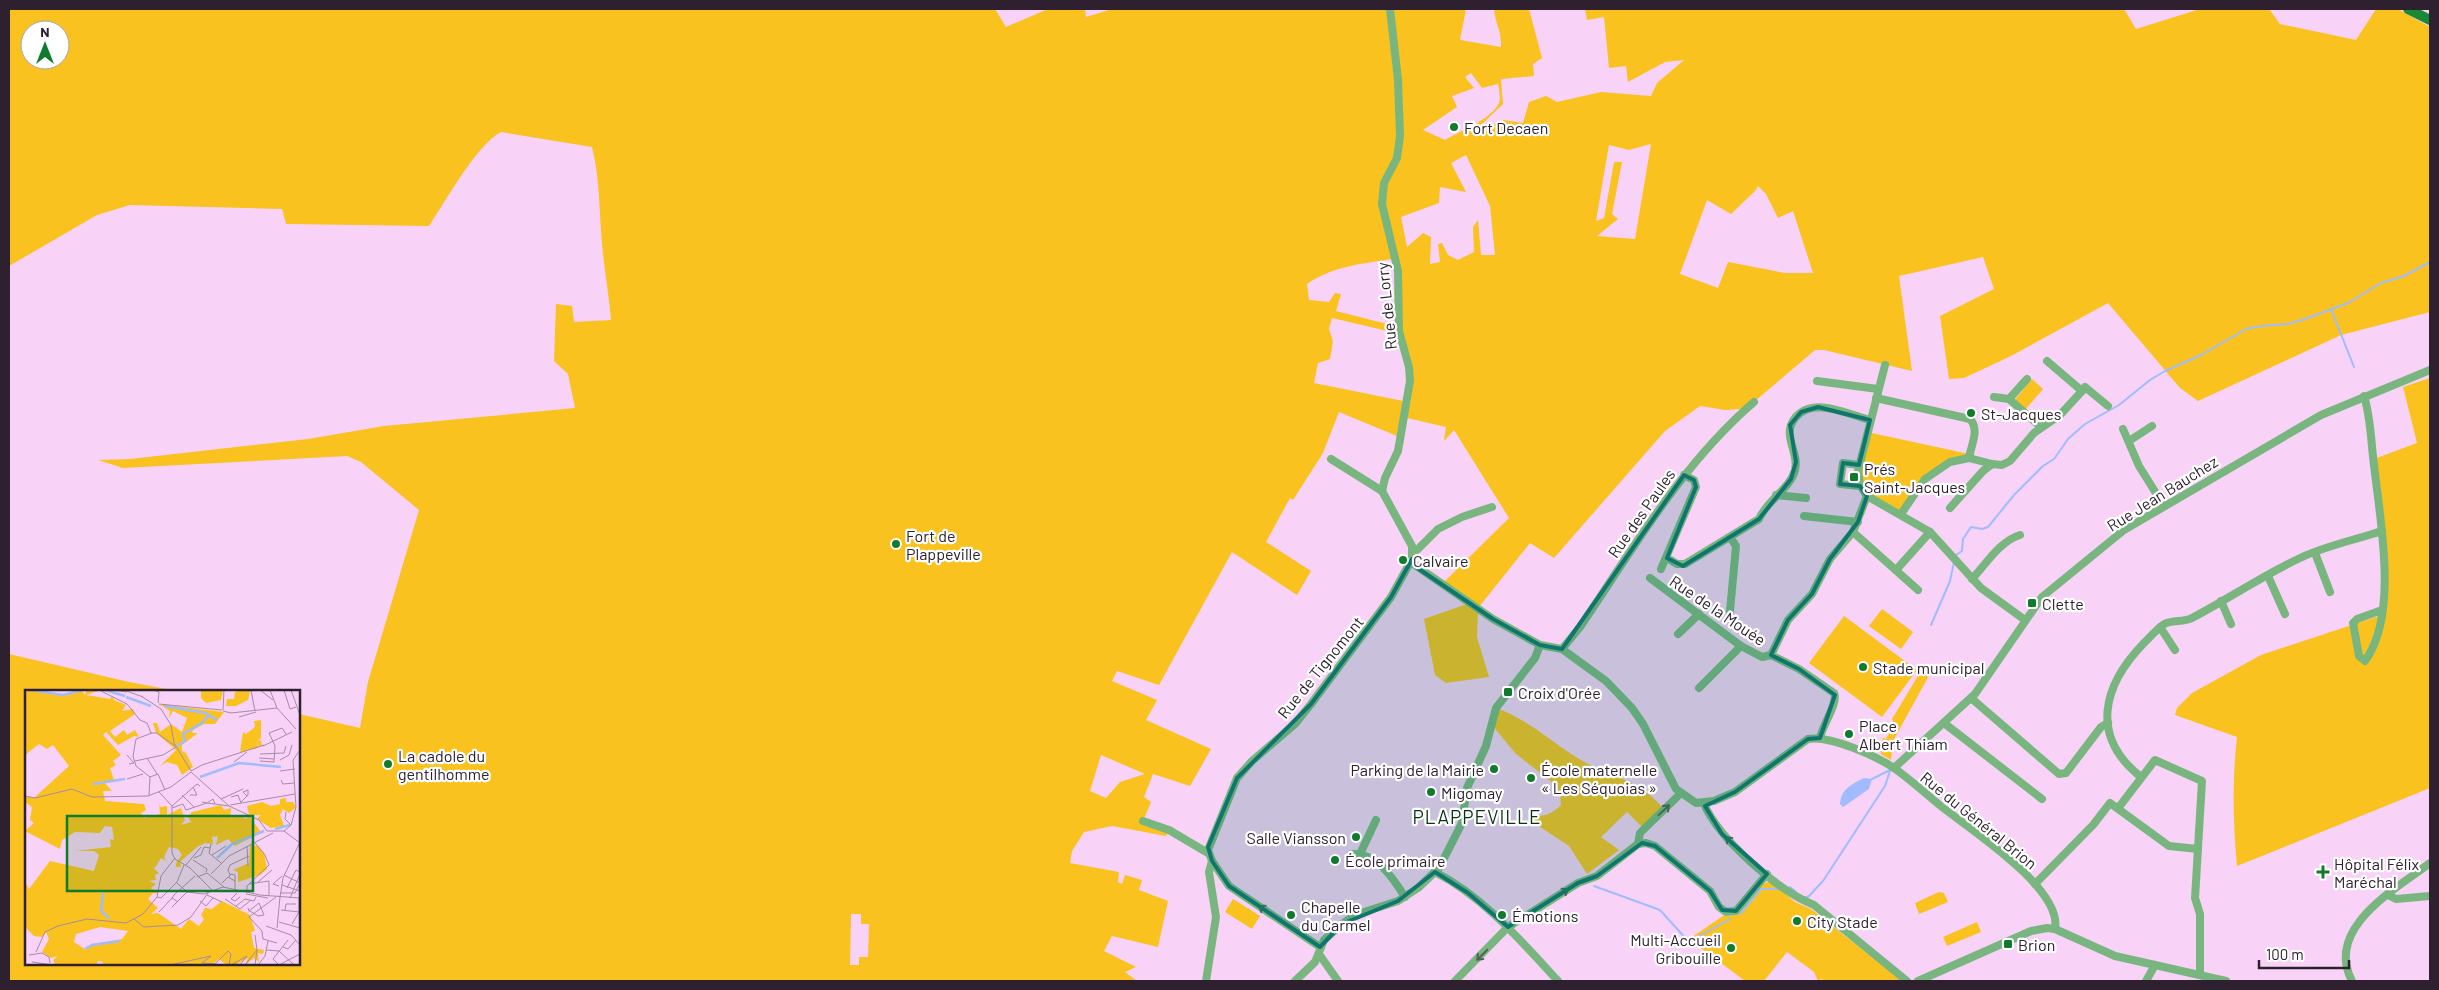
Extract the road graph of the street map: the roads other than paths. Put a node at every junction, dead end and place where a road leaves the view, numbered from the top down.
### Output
1 (1390, 9) edge
2 (2408, 9) edge
3 (2430, 20) edge
4 (2047, 360) dead end
5 (1884, 365) dead end
6 (2430, 370) edge
7 (2028, 379) dead end
8 (1817, 381) dead end
9 (1878, 390) junction
10 (2082, 391) junction
11 (2364, 396) junction
12 (1876, 398) junction
13 (1994, 398) dead end
14 (2009, 399) junction
15 (1754, 402) dead end
16 (2108, 406) dead end
17 (1870, 420) junction
18 (2152, 426) dead end
19 (2041, 427) junction
20 (2123, 429) dead end
21 (2129, 441) junction
22 (1969, 458) junction
23 (1331, 459) dead end
24 (1992, 464) junction
25 (1859, 465) junction
26 (1684, 475) junction
27 (1860, 486) junction
28 (1382, 491) junction
29 (1776, 495) junction
30 (1867, 496) junction
31 (1806, 498) dead end
32 (2164, 506) junction
33 (1492, 507) dead end
34 (1950, 508) dead end
35 (1901, 514) junction
36 (1804, 516) dead end
37 (1858, 522) junction
38 (1853, 532) junction
39 (1930, 532) junction
40 (2382, 532) junction
41 (2020, 535) dead end
42 (1730, 537) junction
43 (2315, 553) junction
44 (1412, 556) junction
45 (1667, 558) junction
46 (1661, 569) dead end
47 (1896, 570) junction
48 (2268, 576) junction
49 (1650, 578) dead end
50 (1972, 579) junction
51 (1918, 590) dead end
52 (2330, 592) dead end
53 (2222, 601) junction
54 (2382, 610) junction
55 (1730, 611) dead end
56 (1699, 614) junction
57 (2285, 614) dead end
58 (2025, 620) junction
59 (2231, 624) dead end
60 (2160, 627) junction
61 (1678, 634) dead end
62 (1540, 645) junction
63 (1741, 646) junction
64 (1558, 649) junction
65 (2175, 650) dead end
66 (1771, 655) junction
67 (1699, 688) dead end
68 (1972, 698) junction
69 (1944, 723) junction
70 (2108, 724) junction
71 (1820, 738) junction
72 (1894, 768) junction
73 (2141, 777) junction
74 (1680, 794) junction
75 (2042, 799) dead end
76 (1704, 804) junction
77 (2118, 807) junction
78 (1376, 820) dead end
79 (1143, 821) dead end
80 (1638, 844) junction
81 (2198, 849) junction
82 (1210, 857) junction
83 (2430, 863) edge
84 (1435, 872) junction
85 (1766, 874) junction
86 (2404, 882) junction
87 (2035, 884) junction
88 (2388, 895) junction
89 (2430, 896) edge
90 (1405, 897) junction
91 (2415, 897) junction
92 (1508, 928) junction
93 (2055, 930) junction
94 (1320, 950) junction
95 (2154, 965) junction
96 (2200, 975) junction
97 (1206, 981) edge
98 (1295, 981) edge
99 (1338, 981) edge
100 (1455, 981) edge
101 (1558, 981) edge
102 (1907, 981) edge
103 (1918, 981) edge
104 (2146, 981) edge
105 (2226, 981) edge
106 (2352, 981) edge

1 - 28 street, Rue de Lorry
2 - 3 main road
4 - 10 street
5 - 9 street
6 - 11 street, Rue Jean Bauchez
7 - 14 street
8 - 9 street
9 - 12 street
10 - 16 street
10 - 19 street
11 - 32 street, Rue Jean Bauchez
11 - 40 street
12 - 17 street
12 - 22 street
13 - 14 street
14 - 19 street
15 - 26 street, Rue des Paules
17 - 25 street
17 - 29 street
18 - 21 street
19 - 24 street
20 - 21 street
21 - 32 street
22 - 24 street
22 - 35 street
23 - 28 street
24 - 34 street
25 - 27 street
25 - 27 street
26 - 45 street
26 - 64 street, Rue des Paules
27 - 30 street
28 - 44 street
29 - 31 street
29 - 42 street
30 - 35 street
30 - 37 street
32 - 58 street, Rue Jean Bauchez
33 - 44 street, Rue de Tignomont
35 - 39 street
36 - 37 street
37 - 38 street
38 - 47 street
38 - 66 street
39 - 47 street
39 - 50 street
40 - 43 street
40 - 54 street
41 - 50 street
42 - 45 street
42 - 55 street
43 - 48 street
43 - 52 street
44 - 62 street
44 - 82 street, Rue de Tignomont
45 - 46 street
47 - 51 street
48 - 53 street
48 - 57 street
49 - 56 street, Rue de la Mouée
50 - 58 street
53 - 59 street
53 - 60 street
54 - 54 street
56 - 61 street
56 - 63 street, Rue de la Mouée
58 - 68 street, Rue Jean Bauchez
60 - 65 street
60 - 70 street
62 - 64 street
62 - 84 street
63 - 66 street, Rue de la Mouée
63 - 67 street
64 - 74 street
66 - 71 street, Rue de la Mouée
68 - 69 street, Rue Jean Bauchez
68 - 70 street
69 - 72 street, Rue Jean Bauchez
69 - 75 street
70 - 73 street
71 - 72 street, Rue du Général Brion
71 - 76 street
72 - 87 street, Rue du Général Brion
73 - 77 street
73 - 81 street
74 - 76 street
80 -> 74 street
85 -> 76 street
77 - 81 street
77 - 87 street
78 - 90 street
79 - 82 street
80 - 85 street
92 -> 80 street
81 - 96 street
94 -> 82 street
82 - 97 street, Rue de Tignomont
83 - 86 street
84 - 90 street
84 - 92 street
85 - 102 street
86 - 88 street
86 - 91 street
87 - 93 street, Rue du Général Brion
88 - 91 street
88 - 106 street
89 - 91 street
90 - 94 street
92 -> 100 street
92 - 101 street
93 - 95 street
93 - 103 street
94 - 98 street
94 - 99 street
95 - 96 street
95 - 104 street
96 - 105 street

